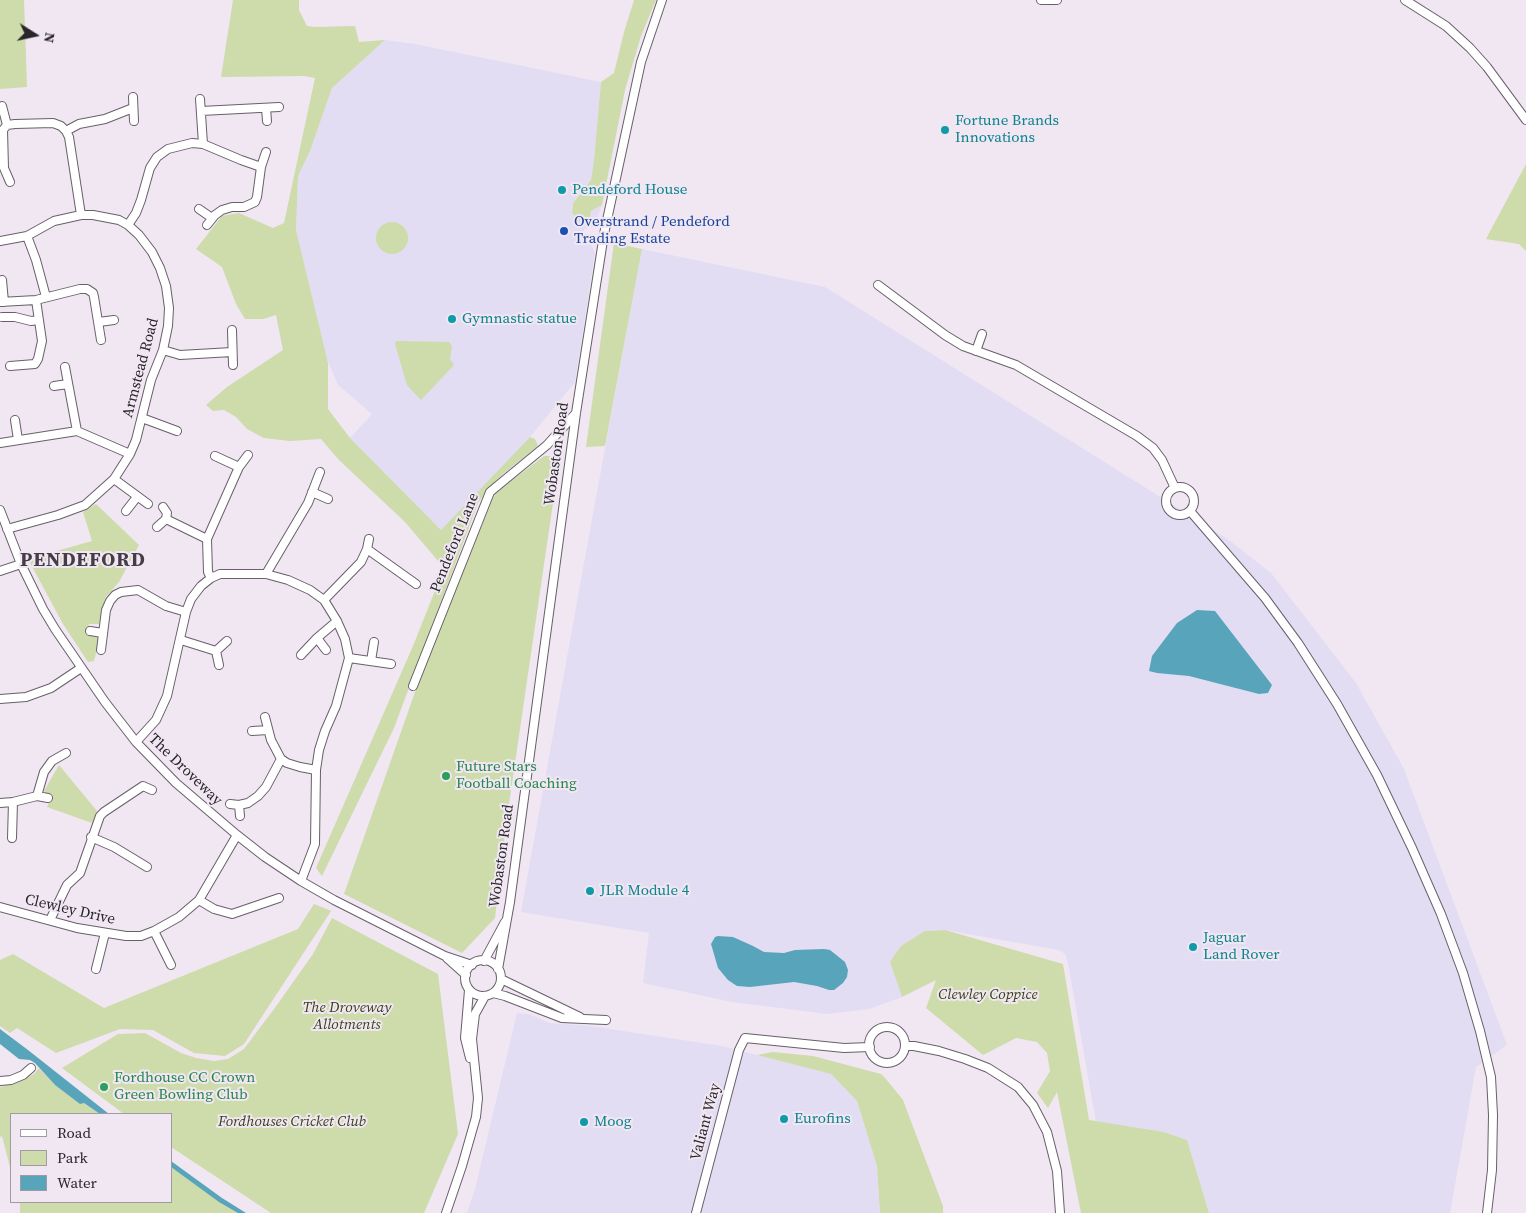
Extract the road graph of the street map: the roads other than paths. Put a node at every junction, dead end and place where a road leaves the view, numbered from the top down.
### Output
1 (662, 0) edge
2 (1041, 0) edge
3 (1057, 0) edge
4 (1405, 0) edge
5 (133, 97) dead end
6 (200, 100) dead end
7 (2, 106) dead end
8 (133, 108) junction
9 (266, 108) junction
10 (279, 108) dead end
11 (201, 110) junction
12 (1526, 120) edge
13 (134, 121) dead end
14 (267, 121) dead end
15 (7, 125) junction
16 (66, 131) junction
17 (204, 144) junction
18 (266, 152) dead end
19 (261, 167) junction
20 (3, 172) edge
21 (10, 182) dead end
22 (199, 209) dead end
23 (80, 215) junction
24 (212, 218) junction
25 (128, 225) junction
26 (207, 226) dead end
27 (27, 236) junction
28 (0, 242) edge
29 (2, 280) dead end
30 (878, 285) dead end
31 (46, 297) junction
32 (36, 300) junction
33 (2, 302) edge
34 (2, 317) dead end
35 (39, 320) junction
36 (114, 320) dead end
37 (99, 322) junction
38 (232, 330) dead end
39 (982, 334) dead end
40 (101, 340) dead end
41 (163, 350) junction
42 (976, 351) junction
43 (232, 352) junction
44 (233, 365) dead end
45 (10, 366) dead end
46 (64, 367) dead end
47 (68, 384) junction
48 (54, 386) dead end
49 (576, 413) junction
50 (142, 418) junction
51 (15, 420) dead end
52 (177, 430) dead end
53 (77, 431) junction
54 (18, 440) junction
55 (0, 443) edge
56 (130, 454) junction
57 (248, 455) dead end
58 (215, 456) dead end
59 (239, 467) junction
60 (320, 472) dead end
61 (114, 479) junction
62 (1175, 488) junction
63 (312, 492) junction
64 (138, 497) junction
65 (328, 499) dead end
66 (148, 504) dead end
67 (164, 507) dead end
68 (0, 510) edge
69 (126, 512) dead end
70 (1190, 512) junction
71 (166, 519) junction
72 (156, 527) dead end
73 (7, 529) junction
74 (207, 539) junction
75 (369, 539) dead end
76 (367, 550) junction
77 (22, 564) junction
78 (0, 571) edge
79 (266, 574) junction
80 (212, 578) junction
81 (416, 584) dead end
82 (324, 600) junction
83 (186, 612) junction
84 (337, 621) junction
85 (90, 631) dead end
86 (103, 633) junction
87 (317, 638) junction
88 (181, 640) junction
89 (227, 641) dead end
90 (374, 642) dead end
91 (101, 650) dead end
92 (216, 650) junction
93 (326, 650) dead end
94 (301, 655) dead end
95 (349, 658) junction
96 (371, 661) junction
97 (391, 664) dead end
98 (219, 665) dead end
99 (80, 668) junction
100 (413, 686) dead end
101 (0, 699) edge
102 (265, 717) dead end
103 (268, 730) junction
104 (252, 731) dead end
105 (136, 742) junction
106 (66, 753) dead end
107 (281, 759) junction
108 (316, 770) junction
109 (152, 790) dead end
110 (38, 796) junction
111 (48, 798) dead end
112 (12, 802) junction
113 (0, 803) edge
114 (230, 804) dead end
115 (239, 806) junction
116 (240, 816) dead end
117 (237, 836) junction
118 (91, 837) junction
119 (12, 838) dead end
120 (147, 868) dead end
121 (301, 881) junction
122 (279, 898) dead end
123 (199, 900) junction
124 (0, 907) edge
125 (507, 918) junction
126 (50, 920) junction
127 (154, 931) junction
128 (105, 934) junction
129 (445, 956) junction
130 (484, 961) junction
131 (171, 965) dead end
132 (472, 965) junction
133 (96, 969) dead end
134 (498, 969) junction
135 (466, 975) junction
136 (501, 979) junction
137 (469, 990) junction
138 (489, 995) junction
139 (584, 1019) junction
140 (606, 1020) dead end
141 (905, 1046) junction
142 (870, 1047) junction
143 (31, 1068) dead end
144 (0, 1081) edge
145 (477, 1084) junction
146 (446, 1213) edge
147 (696, 1213) edge
148 (1060, 1213) edge
149 (1487, 1213) edge

1 - 49 street, Wobaston Road
2 - 3 street
4 - 12 street
5 - 8 street
6 - 11 street
7 - 15 street
8 - 13 street
8 - 16 street
9 - 10 street
9 - 11 street
9 - 14 street
11 - 17 street
15 - 16 street
15 - 20 street
16 - 23 street
17 - 19 street
17 - 25 street
18 - 19 street
19 - 24 street
20 - 21 street
22 - 24 street
23 - 25 street, Armstead Road
23 - 27 street, Armstead Road
24 - 26 street
25 - 41 street, Armstead Road
27 - 28 street, Armstead Road
27 - 31 street
29 - 33 street
30 - 42 street
31 - 32 street
31 - 37 street
32 - 33 street
32 - 35 street
34 - 35 street
35 - 45 street
36 - 37 street
37 - 40 street
38 - 43 street
39 - 42 street
41 - 43 street
41 - 50 street, Armstead Road
42 - 62 street
43 - 44 street
46 - 47 street
47 - 48 street
47 - 53 street
49 - 100 street, Pendeford Lane
49 - 125 street, Wobaston Road
50 - 52 street
50 - 56 street, Armstead Road
51 - 54 street
53 - 54 street
53 - 56 street
54 - 55 street
56 - 61 street, Armstead Road
57 - 59 street
58 - 59 street
59 - 74 street
60 - 63 street
61 - 64 street
61 - 73 street, Armstead Road
62 - 70 street
62 - 70 street
63 - 65 street
63 - 79 street
64 - 66 street
64 - 69 street
67 - 71 street
68 - 73 street, The Droveway
70 - 149 street
71 - 72 street
71 - 74 street
73 - 77 street, The Droveway
74 - 80 street
75 - 76 street
76 - 81 street
76 - 82 street
77 - 78 street
77 - 99 street, The Droveway
79 - 80 street
79 - 82 street
80 - 83 street
82 - 84 street
83 - 86 street
83 - 88 street
84 - 87 street
84 - 95 street
85 - 86 street
86 - 91 street
87 - 93 street
87 - 94 street
88 - 92 street
88 - 105 street
89 - 92 street
90 - 96 street
92 - 98 street
95 - 96 street
95 - 108 street
96 - 97 street
99 - 101 street
99 - 105 street, The Droveway
102 - 103 street
103 - 104 street
103 - 107 street
105 - 117 street, The Droveway
106 - 110 street
107 - 108 street
107 - 115 street
108 - 121 street
109 - 118 street
110 - 111 street
110 - 112 street
112 - 113 street
112 - 119 street
114 - 115 street
115 - 116 street
117 - 121 street, The Droveway
117 - 123 street, Clewley Drive
118 - 120 street
118 - 126 street
121 - 129 street, The Droveway
122 - 123 street
123 - 127 street, Clewley Drive
124 - 126 street, Clewley Drive
125 - 130 street, Wobaston Road
125 - 134 street, Wobaston Road
126 - 128 street, Clewley Drive
127 - 128 street, Clewley Drive
127 - 131 street
128 - 133 street
129 - 132 street, The Droveway
129 - 135 street, The Droveway
130 - 132 street
130 - 134 street
132 - 135 street
134 - 136 street
135 - 137 street
136 - 138 street
136 - 139 street
137 - 138 street
137 - 145 street
138 - 139 street
138 - 145 street
139 - 140 street
141 - 142 street
141 - 142 street
141 - 148 street
142 - 147 street, Valiant Way
143 - 144 street
145 - 146 street

